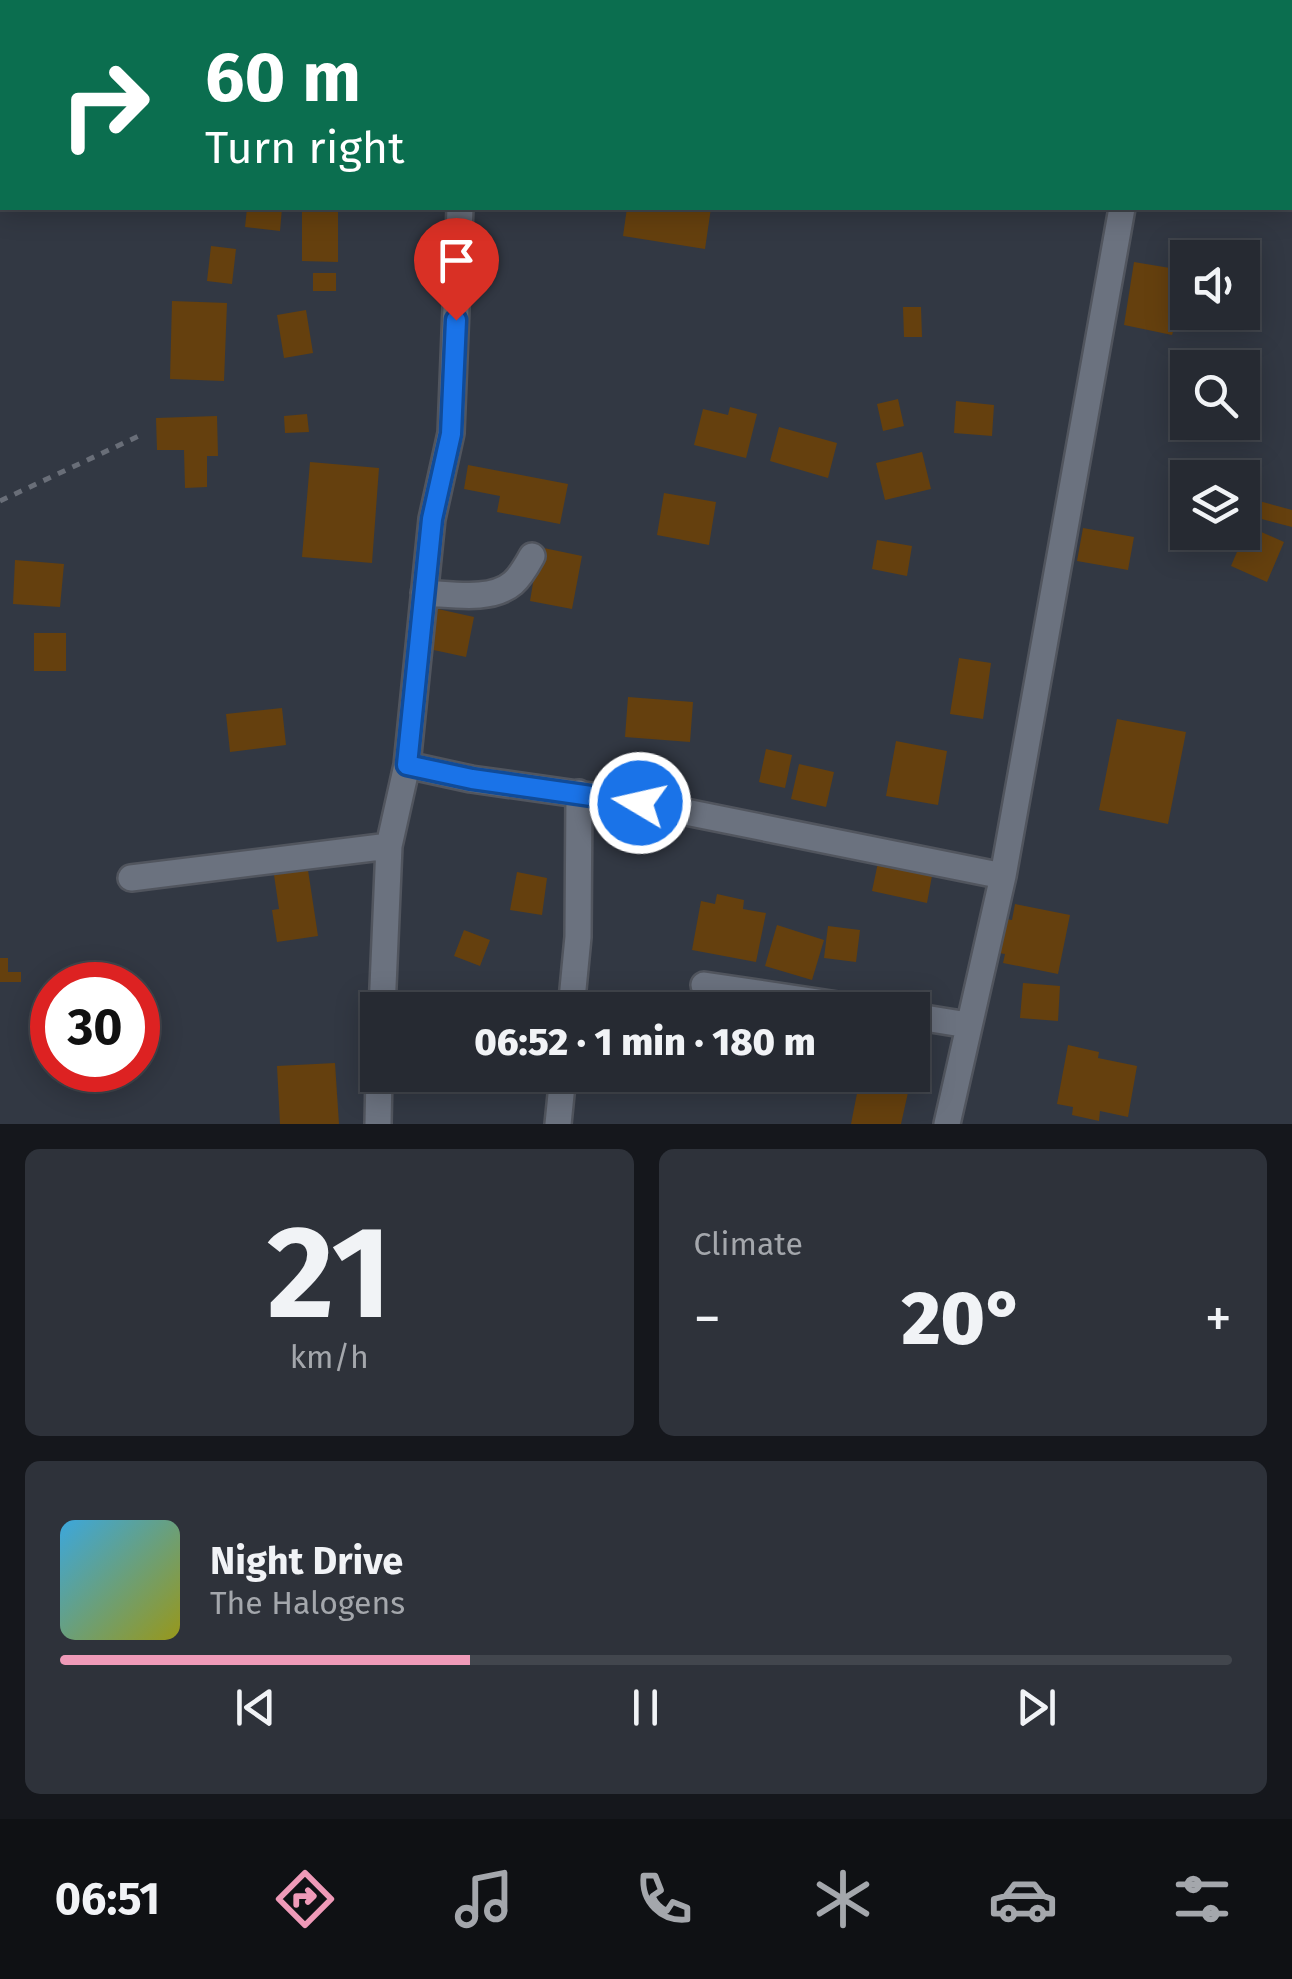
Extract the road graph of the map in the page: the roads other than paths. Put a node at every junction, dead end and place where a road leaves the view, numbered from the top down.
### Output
1 (460, 210) edge
2 (1122, 210) edge
3 (532, 556) dead end
4 (424, 593) junction
5 (407, 765) junction
6 (579, 793) junction
7 (389, 846) junction
8 (1003, 876) junction
9 (131, 878) dead end
10 (704, 985) dead end
11 (383, 992) edge
12 (572, 992) edge
13 (751, 992) edge
14 (930, 1019) edge
15 (968, 1025) junction
16 (379, 1092) edge
17 (562, 1092) edge
18 (378, 1124) edge
19 (558, 1124) edge
20 (947, 1124) edge

1 - 4 street
2 - 8 street
3 - 4 street
4 - 5 street
5 - 6 street
5 - 7 street
6 - 8 street
6 - 12 street
7 - 9 street
7 - 11 street
8 - 15 street
10 - 13 street
14 - 15 street
15 - 20 street
16 - 18 street
17 - 19 street

